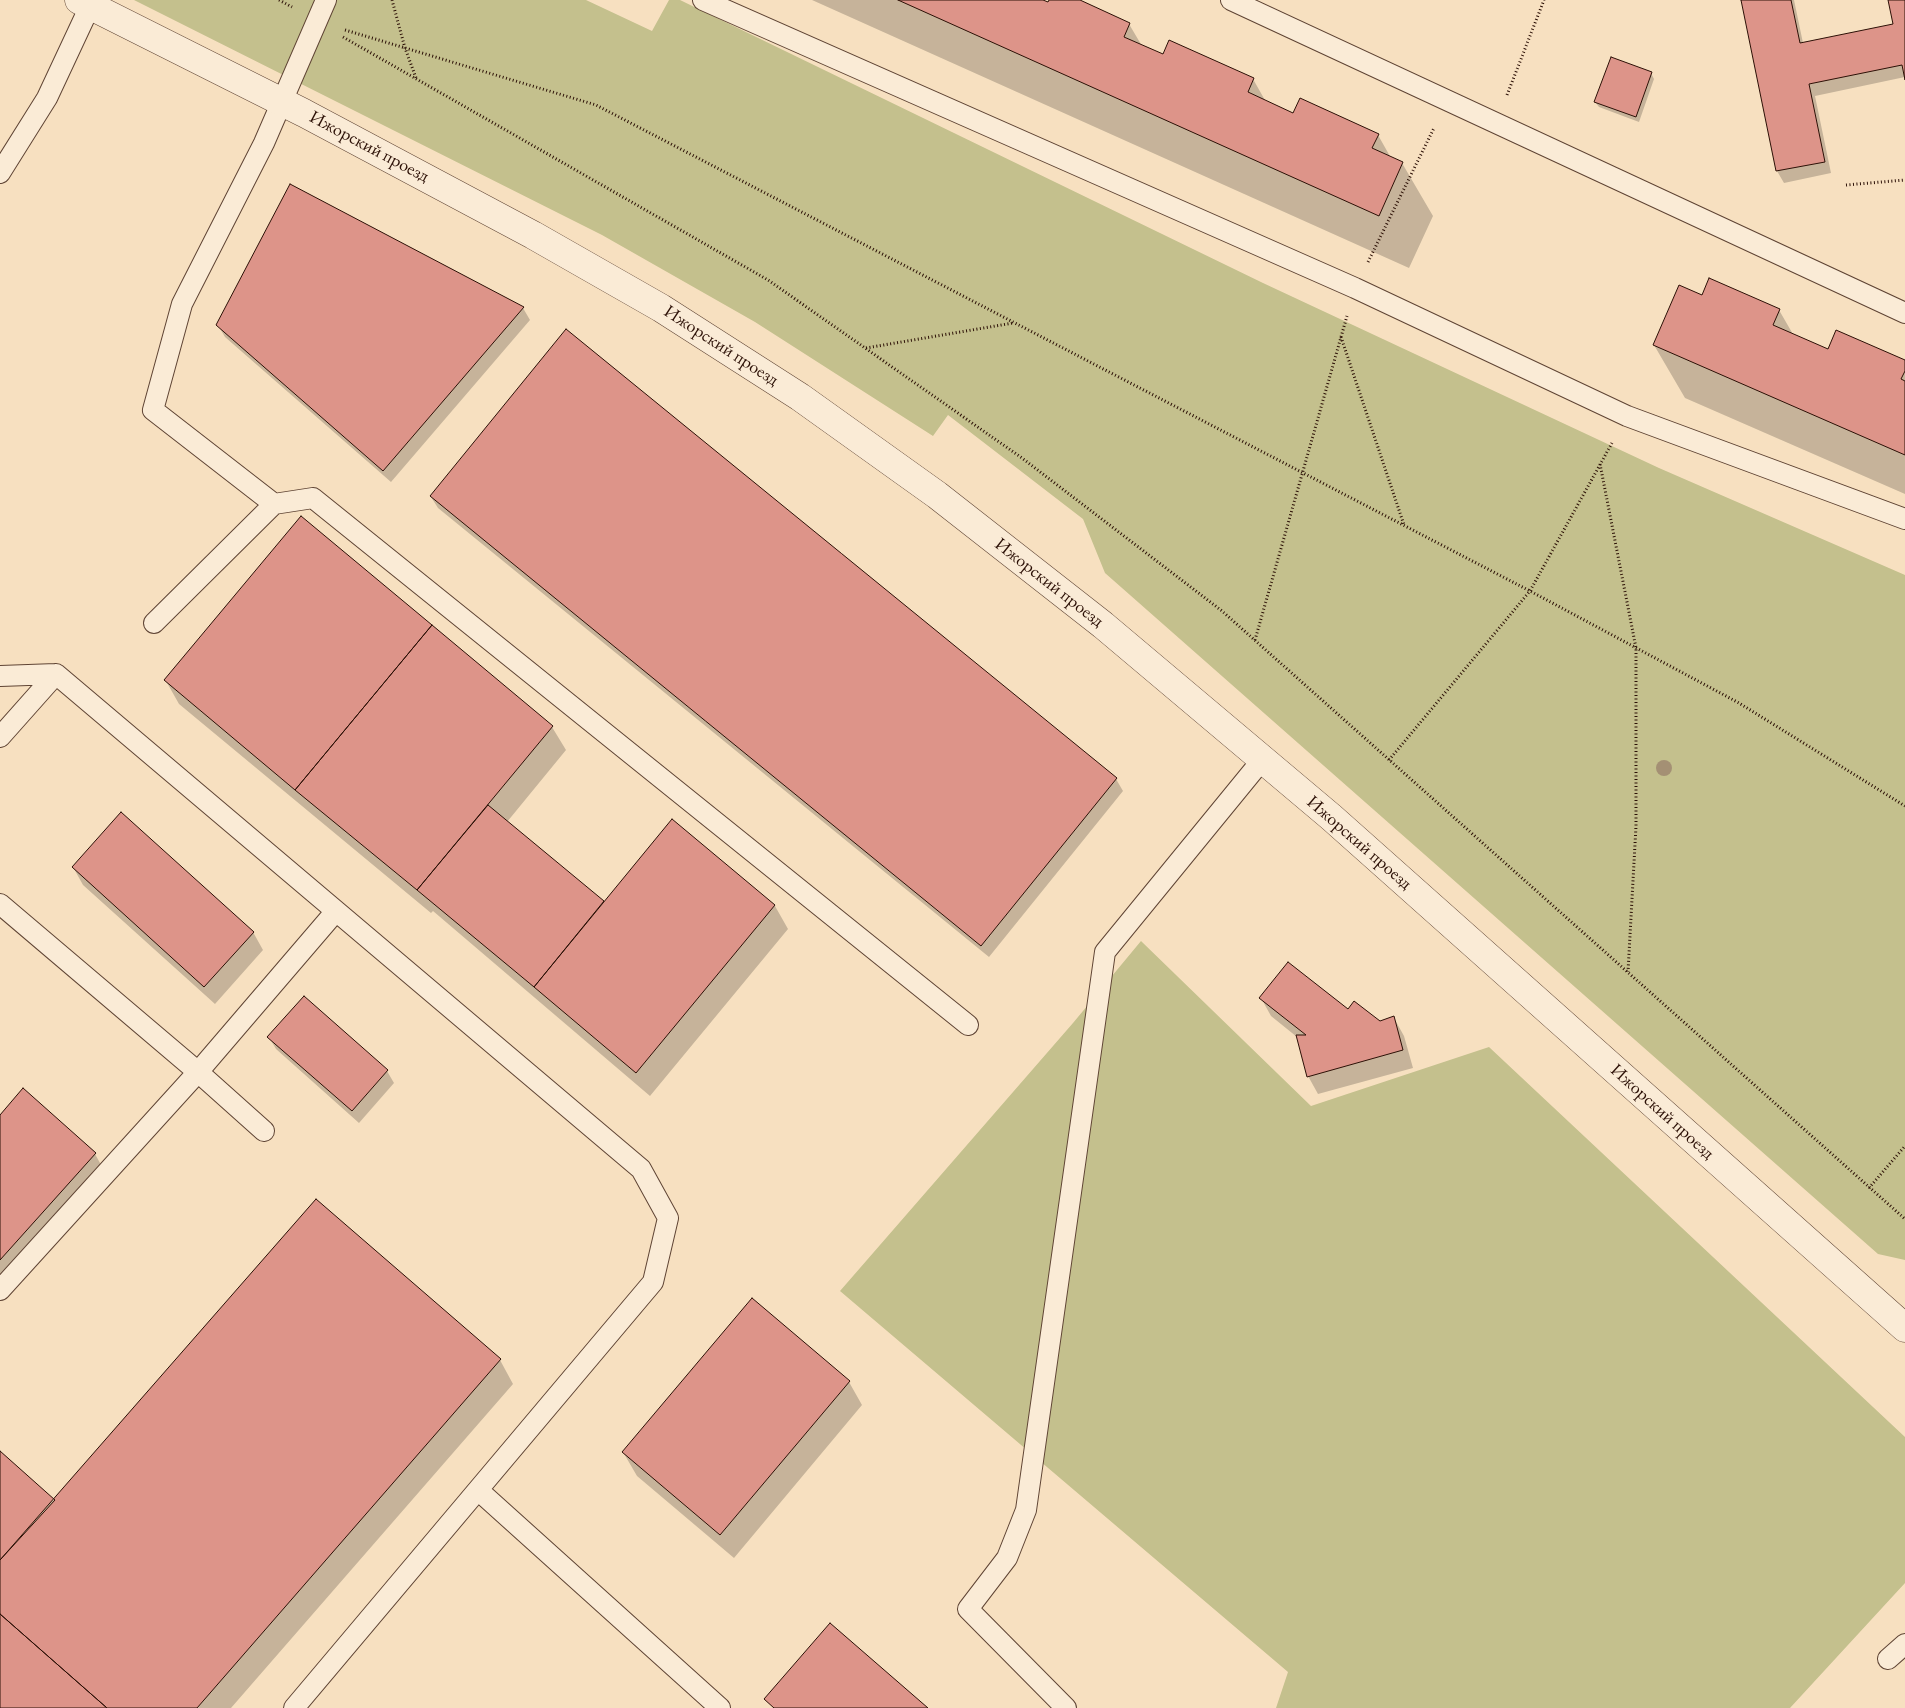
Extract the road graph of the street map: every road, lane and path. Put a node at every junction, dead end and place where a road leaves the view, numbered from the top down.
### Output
1 (279, 0) edge
2 (326, 0) edge
3 (392, 0) edge
4 (703, 0) edge
5 (1231, 0) edge
6 (1544, 0) edge
7 (85, 3) edge
8 (316, 21) junction
9 (404, 48) junction
10 (416, 79) junction
11 (281, 101) junction
12 (1447, 102) junction
13 (1496, 124) junction
14 (0, 173) edge
15 (1905, 180) edge
16 (1846, 185) dead end
17 (1355, 288) junction
18 (1905, 313) edge
19 (1013, 323) junction
20 (1341, 336) junction
21 (866, 348) junction
22 (1627, 416) junction
23 (1600, 464) junction
24 (1301, 472) junction
25 (274, 504) junction
26 (1905, 519) edge
27 (1404, 526) junction
28 (1530, 590) junction
29 (154, 624) dead end
30 (1255, 640) junction
31 (1636, 648) junction
32 (56, 674) junction
33 (0, 676) edge
34 (0, 737) edge
35 (1262, 760) junction
36 (1389, 760) junction
37 (1905, 806) edge
38 (0, 904) edge
39 (336, 911) junction
40 (1628, 972) junction
41 (968, 1025) dead end
42 (198, 1072) junction
43 (264, 1131) dead end
44 (1905, 1146) edge
45 (1870, 1188) junction
46 (1905, 1219) edge
47 (0, 1290) edge
48 (1905, 1328) edge
49 (478, 1490) junction
50 (1905, 1644) edge
51 (1888, 1660) dead end
52 (294, 1708) edge
53 (720, 1708) edge
54 (1066, 1708) edge

1 - 8 path
2 - 8 lane
3 - 9 path
4 - 17 lane
5 - 12 lane
6 - 13 path
7 - 11 street, Ижорский проезд
7 - 14 lane
8 - 9 path
8 - 10 path
8 - 11 lane
9 - 10 path
9 - 19 path
10 - 21 path
11 - 25 lane
11 - 35 street, Ижорский проезд
12 - 13 lane
12 - 17 path
13 - 18 lane
15 - 16 path
17 - 20 path
17 - 22 lane
19 - 21 path
19 - 24 path
20 - 24 path
20 - 27 path
21 - 30 path
22 - 23 path
22 - 26 lane
23 - 28 path
23 - 31 path
24 - 27 path
24 - 30 path
25 - 29 lane
25 - 41 lane
27 - 28 path
28 - 31 path
28 - 36 path
30 - 36 path
31 - 37 path
31 - 40 path
32 - 33 lane
32 - 34 lane
32 - 39 lane
35 - 48 street, Ижорский проезд
35 - 54 lane
36 - 40 path
38 - 42 lane
39 - 42 lane
39 - 49 lane
40 - 45 path
42 - 43 lane
42 - 47 lane
44 - 45 path
45 - 46 path
49 - 52 lane
49 - 53 lane
50 - 51 lane

